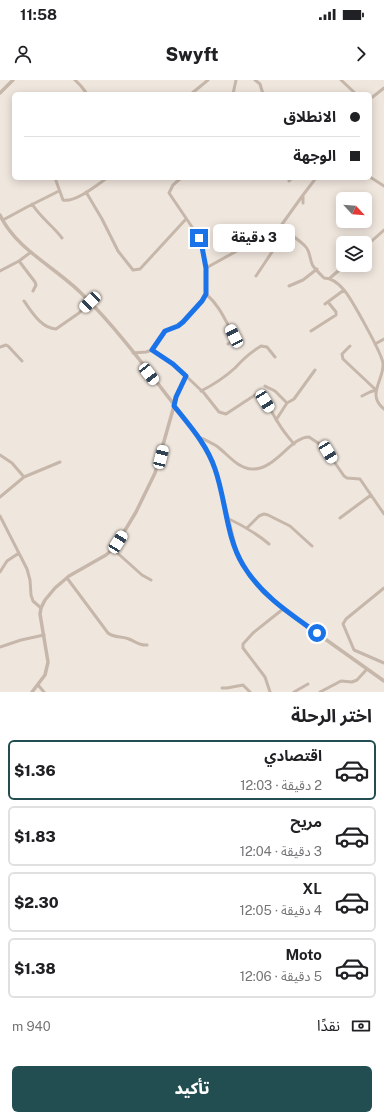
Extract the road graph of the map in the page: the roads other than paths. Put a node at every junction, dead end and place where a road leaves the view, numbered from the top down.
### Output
1 (12, 80) edge
2 (75, 80) edge
3 (208, 80) edge
4 (236, 80) edge
5 (256, 80) edge
6 (341, 80) edge
7 (384, 88) edge
8 (86, 92) edge
9 (193, 92) edge
10 (233, 92) edge
11 (262, 92) edge
12 (354, 92) edge
13 (0, 93) edge
14 (372, 97) edge
15 (372, 178) edge
16 (56, 180) edge
17 (104, 180) edge
18 (179, 180) edge
19 (314, 180) edge
20 (384, 186) edge
21 (59, 192) junction
22 (86, 192) junction
23 (303, 194) junction
24 (303, 203) dead end
25 (32, 204) junction
26 (0, 215) edge
27 (186, 219) junction
28 (2, 220) junction
29 (280, 227) junction
30 (286, 228) junction
31 (384, 230) edge
32 (62, 238) dead end
33 (372, 241) edge
34 (31, 252) junction
35 (19, 261) junction
36 (206, 268) junction
37 (317, 269) junction
38 (0, 271) edge
39 (337, 272) edge
40 (256, 276) dead end
41 (330, 278) junction
42 (289, 286) dead end
43 (33, 290) dead end
44 (344, 290) junction
45 (206, 294) junction
46 (24, 301) dead end
47 (90, 302) junction
48 (328, 302) junction
49 (325, 304) dead end
50 (311, 331) dead end
51 (384, 339) edge
52 (228, 344) dead end
53 (375, 344) junction
54 (350, 346) dead end
55 (0, 347) edge
56 (152, 350) junction
57 (133, 353) junction
58 (275, 357) dead end
59 (22, 361) dead end
60 (315, 370) dead end
61 (186, 376) junction
62 (265, 386) dead end
63 (376, 390) junction
64 (201, 391) junction
65 (362, 396) dead end
66 (287, 403) junction
67 (174, 406) junction
68 (384, 409) edge
69 (276, 420) junction
70 (199, 437) junction
71 (294, 444) junction
72 (0, 455) edge
73 (60, 462) dead end
74 (24, 478) junction
75 (371, 495) junction
76 (0, 497) edge
77 (384, 514) edge
78 (0, 516) edge
79 (227, 518) junction
80 (340, 518) dead end
81 (248, 528) junction
82 (269, 544) dead end
83 (312, 546) dead end
84 (113, 549) junction
85 (19, 553) junction
86 (0, 572) edge
87 (67, 578) junction
88 (152, 580) dead end
89 (384, 588) edge
90 (41, 608) junction
91 (283, 609) junction
92 (44, 635) junction
93 (147, 645) dead end
94 (0, 647) edge
95 (384, 663) edge
96 (367, 669) junction
97 (384, 681) edge
98 (308, 684) dead end
99 (38, 685) junction
100 (222, 688) dead end
101 (32, 692) edge
102 (44, 692) edge
103 (250, 692) edge
104 (270, 692) edge
105 (295, 692) edge
106 (320, 692) edge

1 - 13 street
2 - 8 street
3 - 9 street
4 - 10 street
5 - 11 street
6 - 12 street
7 - 14 street
15 - 20 street
16 - 21 street
17 - 22 street
18 - 27 street
19 - 23 street
21 - 22 street
21 - 25 street
22 - 27 street
23 - 24 street
23 - 29 street
25 - 28 street
25 - 32 street
26 - 28 street
27 - 36 street
28 - 34 street
29 - 30 street
29 - 36 street
30 - 37 street
30 - 40 street
31 - 33 street
34 - 35 street
34 - 47 street
35 - 38 street
35 - 43 street
36 - 45 street
37 - 41 street
37 - 42 street
39 - 41 street
41 - 44 street
44 - 48 street
44 - 53 street
45 - 52 street
45 - 56 street
46 - 47 street
47 - 57 street
48 - 49 street
48 - 50 street
51 - 53 street
53 - 63 street
54 - 63 street
55 - 59 street
56 - 57 street
56 - 61 street
57 - 67 street
58 - 64 street
60 - 66 street
61 - 64 street
61 - 67 street
62 - 66 street
63 - 65 street
63 - 68 street
64 - 69 street
66 - 69 street
67 - 70 street
67 - 84 street
69 - 71 street
70 - 71 street
70 - 79 street
71 - 75 street
72 - 74 street
73 - 74 street
74 - 76 street
75 - 77 street
75 - 80 street
78 - 85 street
79 - 81 street
79 - 91 street
81 - 82 street
81 - 83 street
84 - 87 street
84 - 88 street
85 - 86 street
85 - 90 street
87 - 90 street
87 - 93 street
89 - 95 street
90 - 92 street
91 - 96 street
91 - 104 street
92 - 94 street
92 - 99 street
96 - 97 street
96 - 106 street
98 - 105 street
99 - 101 street
99 - 102 street
100 - 103 street

